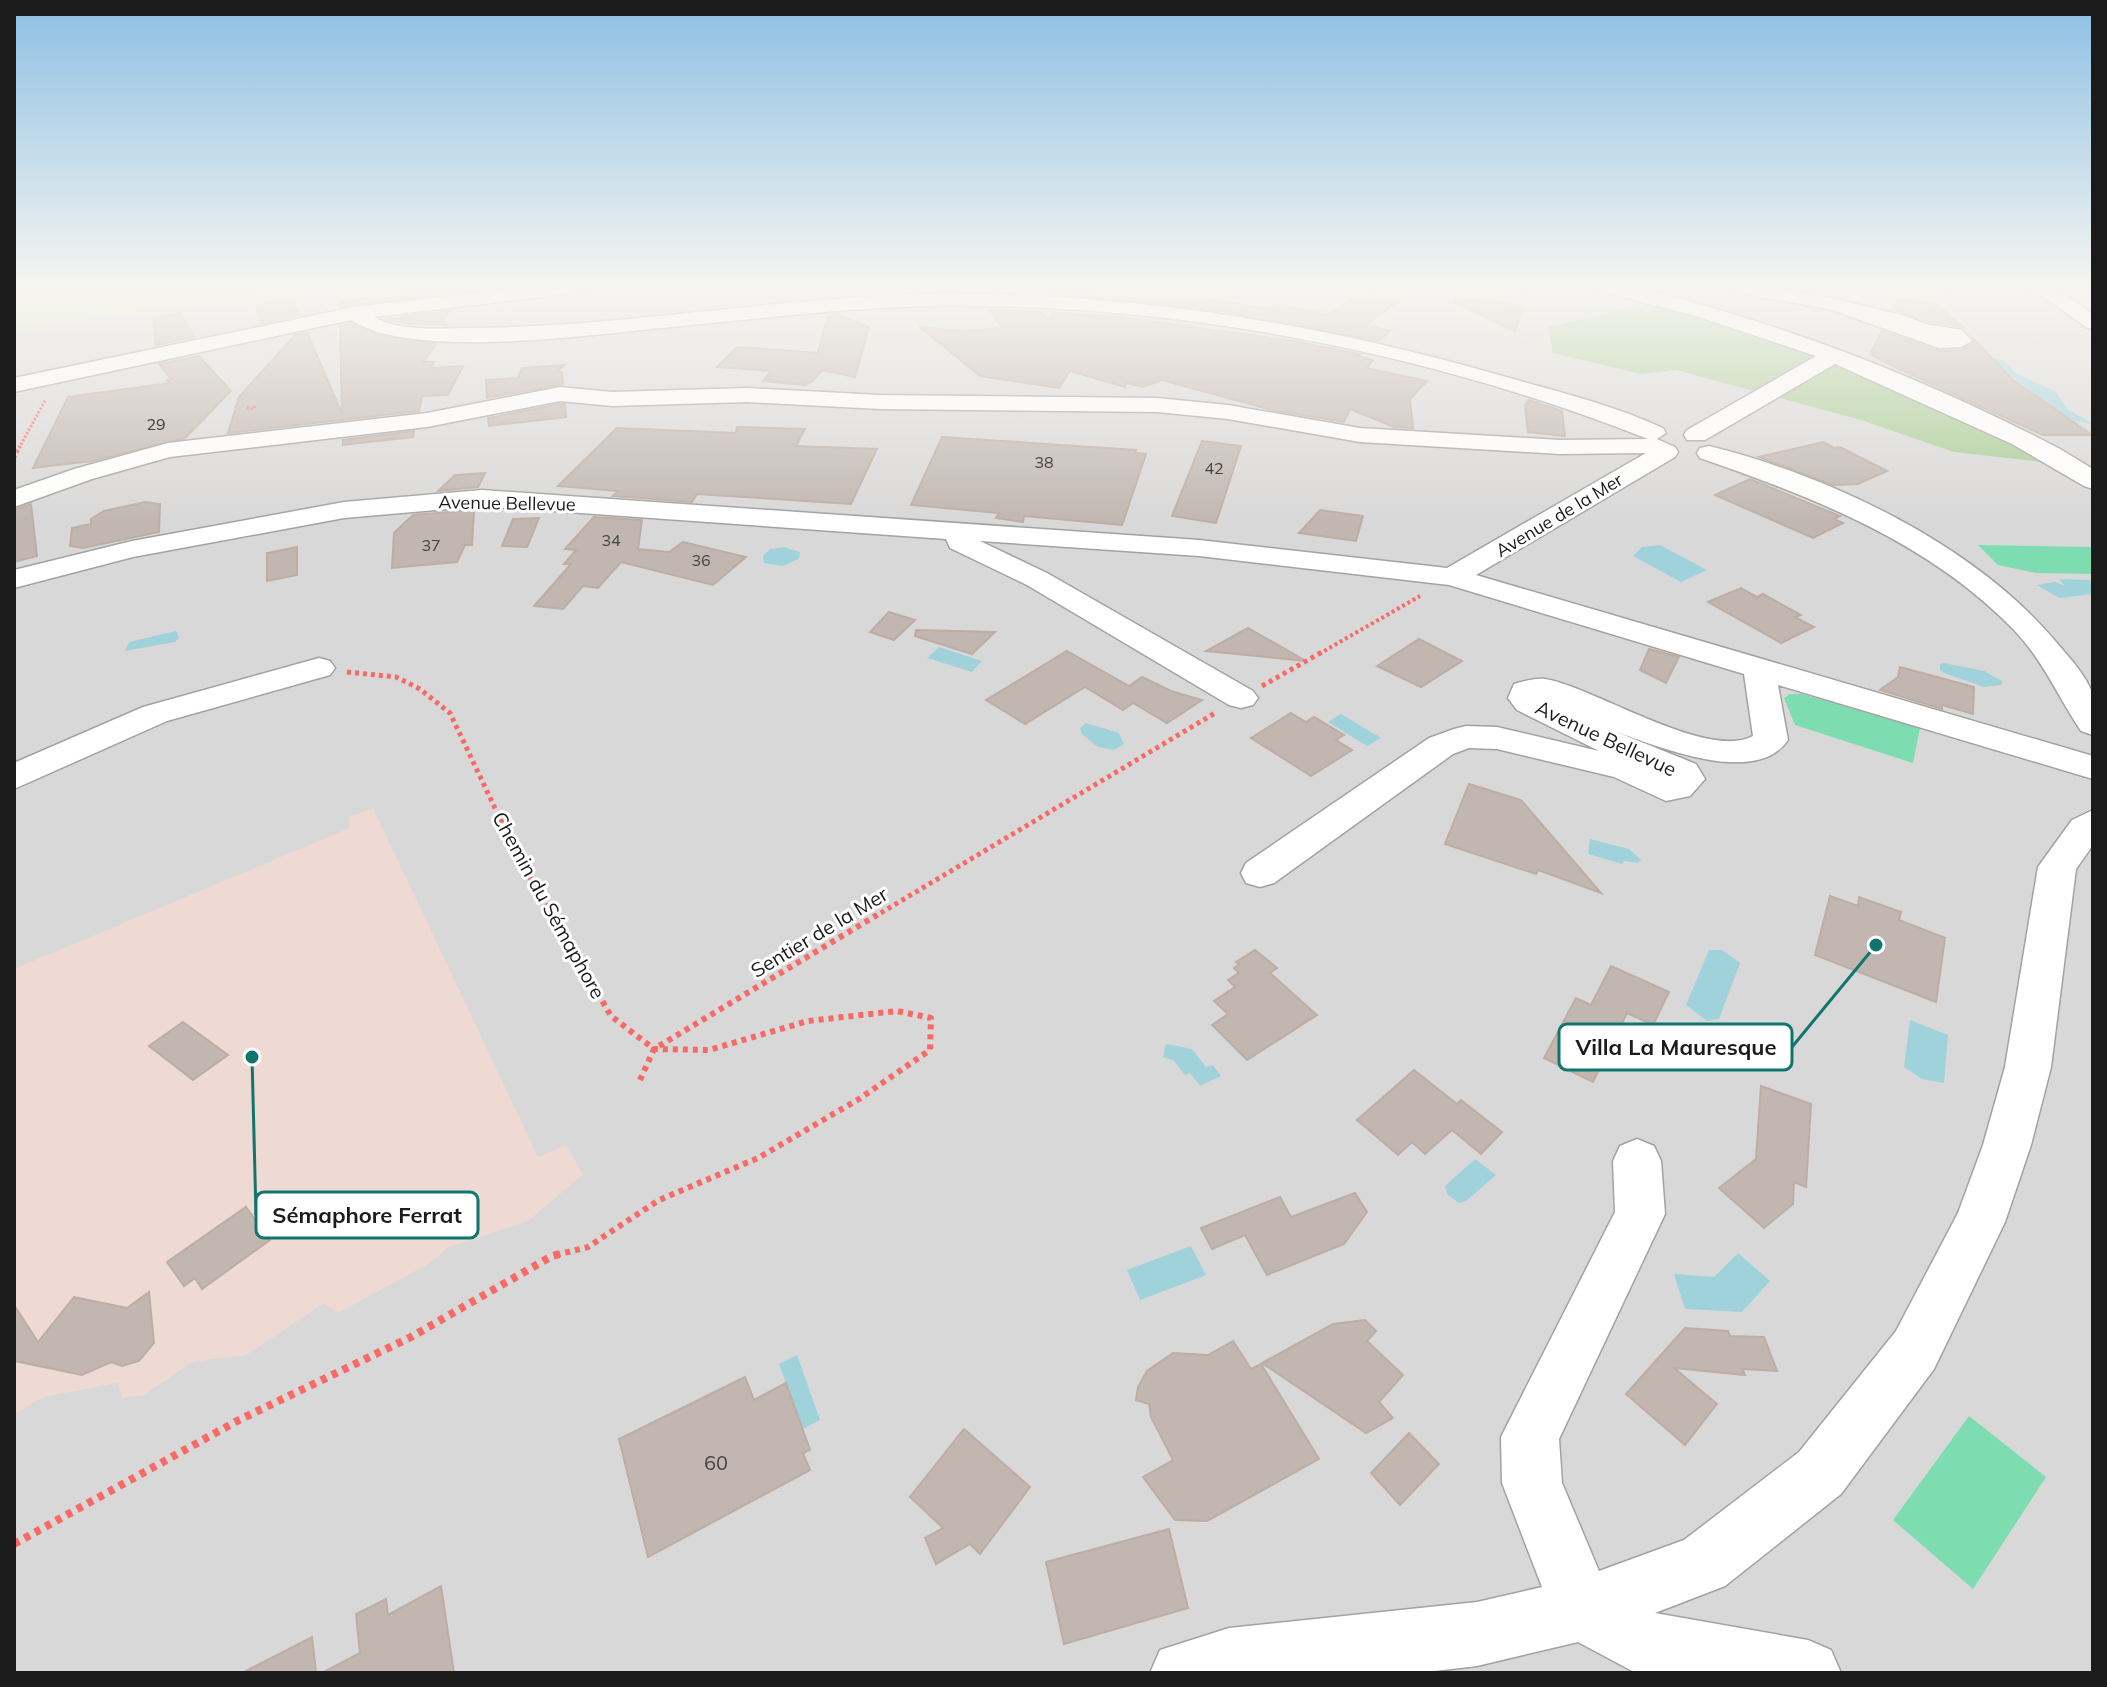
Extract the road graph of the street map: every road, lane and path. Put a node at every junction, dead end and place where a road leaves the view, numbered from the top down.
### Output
1 (102, 366) edge
2 (1441, 366) edge
3 (1819, 366) edge
4 (1863, 366) edge
5 (58, 375) junction
6 (14, 385) edge
7 (255, 406) dead end
8 (247, 407) dead end
9 (1658, 444) junction
10 (1703, 444) junction
11 (14, 458) edge
12 (2089, 475) edge
13 (14, 499) edge
14 (959, 531) junction
15 (1452, 577) junction
16 (14, 579) edge
17 (319, 668) joint
18 (1759, 670) junction
19 (1241, 698) dead end
20 (2093, 724) edge
21 (2093, 768) edge
22 (14, 777) edge
23 (2093, 823) edge
24 (1029, 825) dead end
25 (1260, 873) dead end
26 (654, 1049) junction
27 (640, 1080) dead end
28 (1637, 1161) dead end
29 (14, 1544) edge
30 (1583, 1609) junction
31 (1183, 1673) edge
32 (1808, 1673) edge

1 - 5 street
2 - 9 street
3 - 10 street
4 - 12 street
5 - 6 street
5 - 11 path
7 - 8 path
9 - 10 street
9 - 13 street
9 - 15 street, Avenue de la Mer
10 - 20 street
14 - 15 street, Avenue Bellevue
14 - 16 street, Avenue Bellevue
14 - 19 street
15 - 18 street, Avenue Bellevue
17 - 22 street
17 - 26 path, Chemin du Sémaphore
18 - 21 street, Avenue Bellevue
18 - 25 street, Avenue Bellevue
23 - 30 street
24 - 26 path, Sentier de la Mer
26 - 27 path
26 - 29 path
28 - 30 street
30 - 31 street
30 - 32 street

